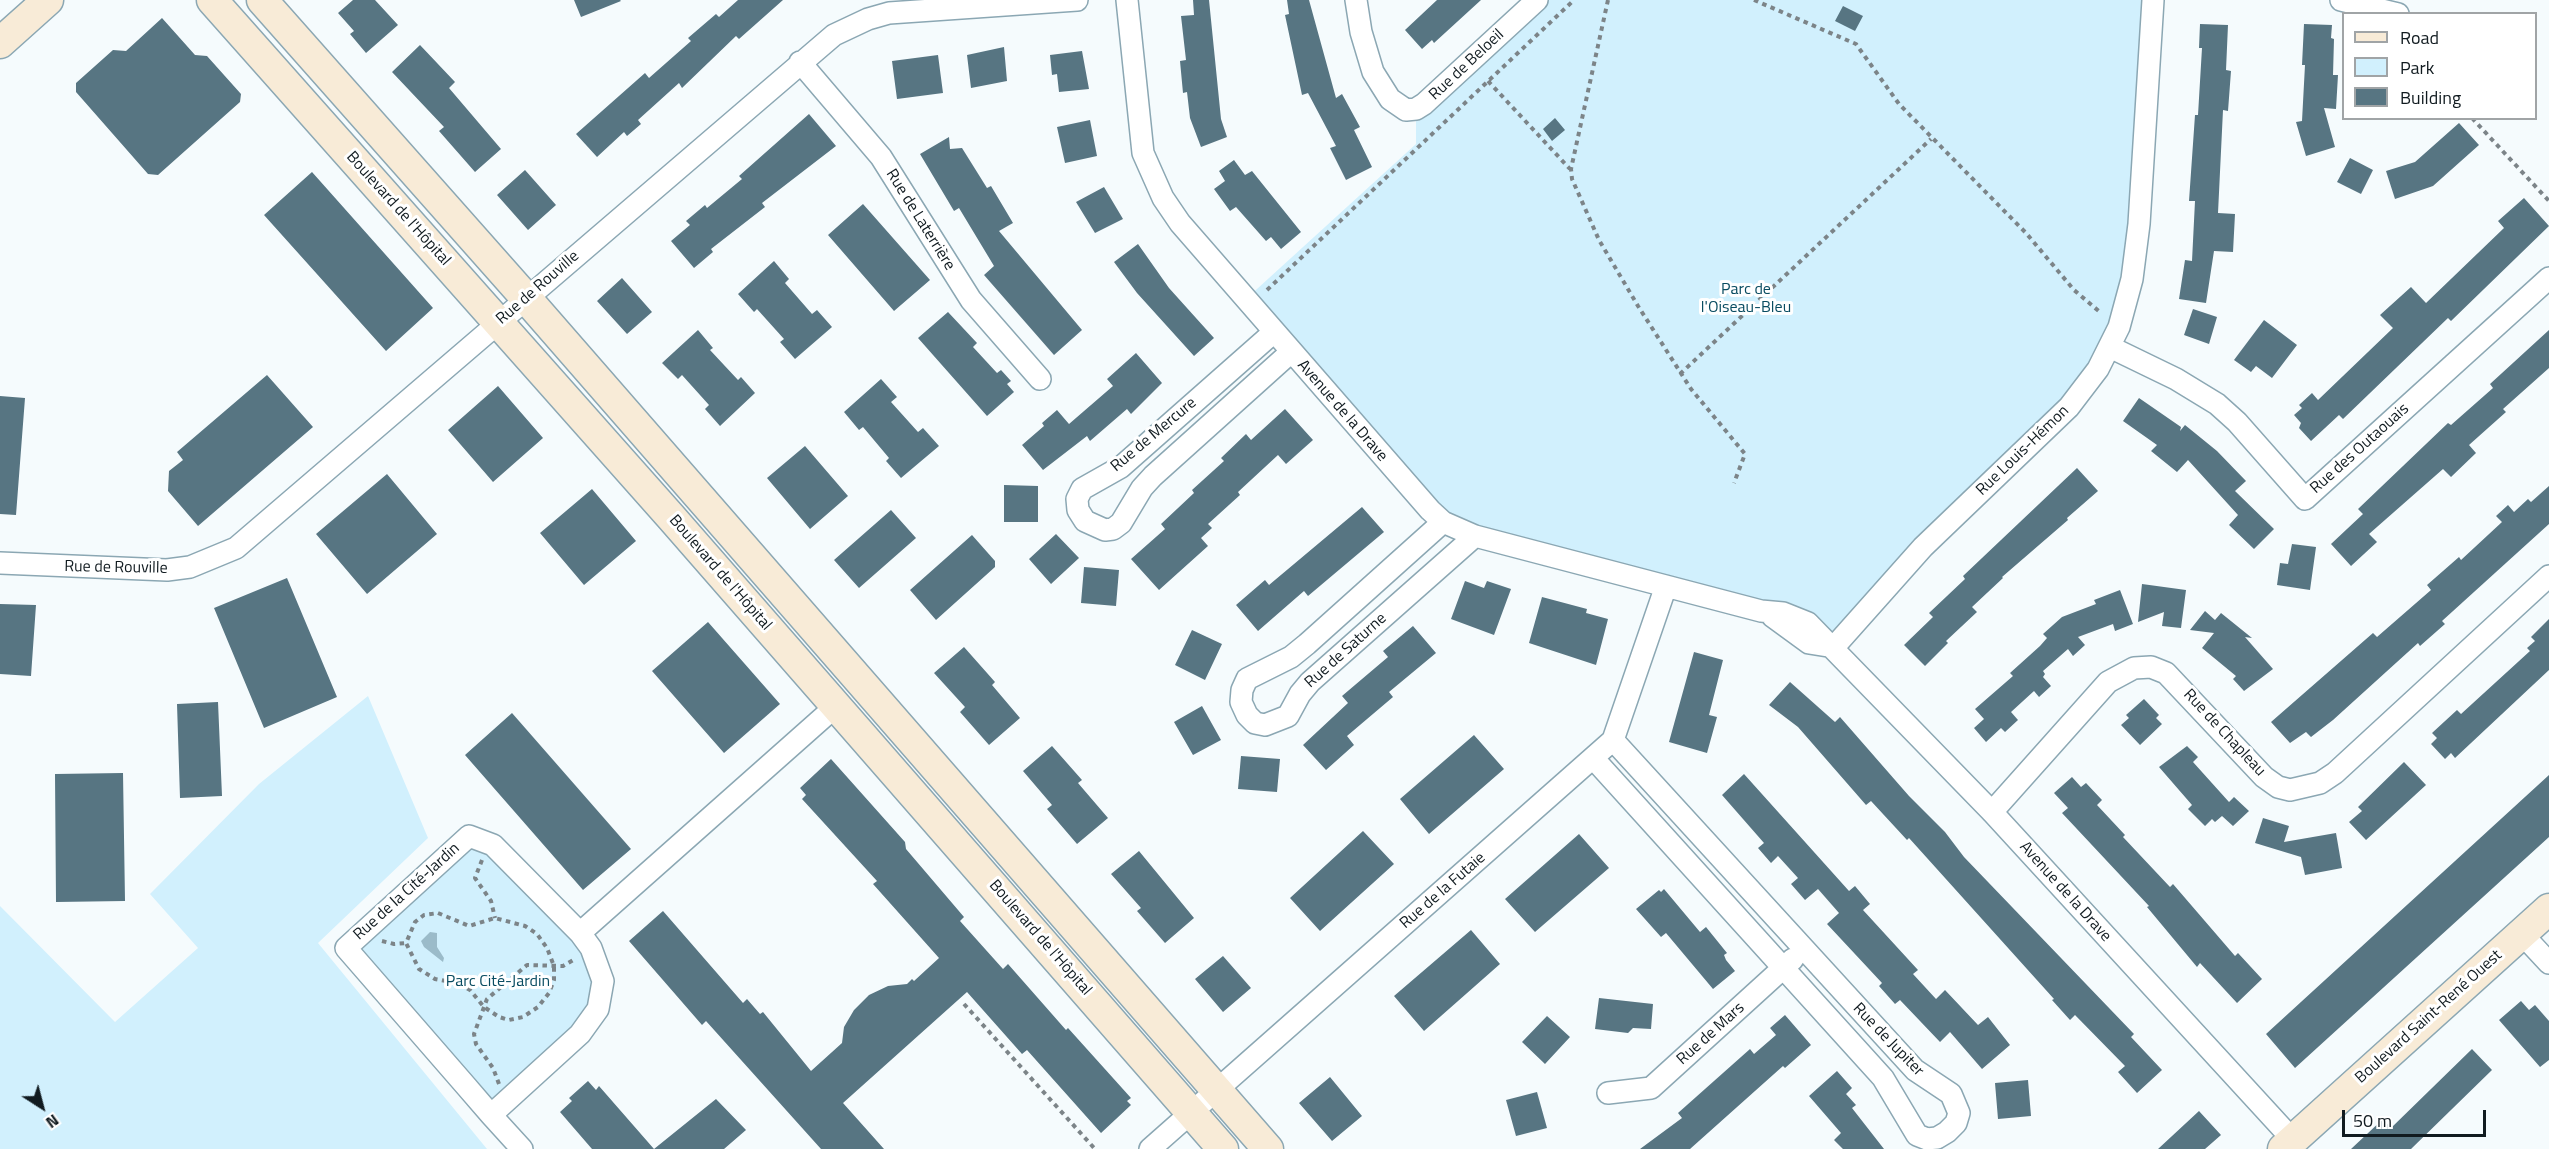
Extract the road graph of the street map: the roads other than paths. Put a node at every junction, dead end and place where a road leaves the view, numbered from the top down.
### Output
1 (48, 0) edge
2 (212, 0) edge
3 (262, 0) edge
4 (1077, 0) edge
5 (1127, 0) edge
6 (1356, 0) edge
7 (1537, 0) edge
8 (2153, 0) edge
9 (2341, 0) edge
10 (886, 7) edge
11 (2377, 11) edge
12 (0, 43) edge
13 (801, 62) junction
14 (2549, 278) edge
15 (526, 298) junction
16 (499, 322) junction
17 (1274, 332) junction
18 (2110, 347) junction
19 (1291, 352) junction
20 (1040, 379) dead end
21 (1443, 522) junction
22 (1475, 536) junction
23 (0, 563) edge
24 (2549, 576) edge
25 (1666, 586) junction
26 (1834, 647) junction
27 (836, 706) junction
28 (1613, 740) junction
29 (1594, 759) junction
30 (1992, 812) junction
31 (2549, 909) edge
32 (2522, 934) junction
33 (586, 941) junction
34 (1803, 950) junction
35 (2549, 963) edge
36 (1783, 968) junction
37 (1217, 1090) junction
38 (1608, 1093) dead end
39 (499, 1108) junction
40 (1191, 1112) junction
41 (2288, 1144) edge
42 (522, 1149) edge
43 (1150, 1149) edge
44 (1223, 1149) edge
45 (1268, 1149) edge

1 - 12 main road
2 - 16 main road, Boulevard de l'Hôpital
3 - 15 main road, Boulevard de l'Hôpital
4 - 10 street, Rue de Rouville
5 - 17 street, Avenue de la Drave
6 - 7 street, Rue de Beloeil
8 - 18 street, Rue Louis-Hémon
9 - 11 street
10 - 13 street, Rue de Rouville
13 - 15 street, Rue de Rouville
13 - 20 street, Rue de Laterrière
14 - 18 street, Rue des Outaouais
15 - 16 street, Rue de Rouville
15 - 37 main road, Boulevard de l'Hôpital
16 - 23 street, Rue de Rouville
16 - 27 main road, Boulevard de l'Hôpital
17 - 19 street, Avenue de la Drave
17 - 19 street, Rue de Mercure
18 - 26 street, Rue Louis-Hémon
19 - 21 street, Avenue de la Drave
21 - 22 street, Avenue de la Drave
21 - 22 street, Rue de Saturne
22 - 25 street, Avenue de la Drave
24 - 30 street, Rue de Chapleau
25 - 26 street, Avenue de la Drave
25 - 28 street, Rue de la Futaie
26 - 30 street, Avenue de la Drave
27 - 33 street
27 - 40 main road, Boulevard de l'Hôpital
28 - 29 street, Rue de la Futaie
28 - 34 street, Rue de Jupiter
29 - 36 street, Rue de Jupiter
29 - 37 street, Rue de la Futaie
30 - 41 street, Avenue de la Drave
31 - 32 main road, Boulevard Saint-René Ouest
32 - 35 street
32 - 41 main road, Boulevard Saint-René Ouest
33 - 39 street
33 - 39 street, Rue de la Cité-Jardin
34 - 36 street, Rue de Mars
34 - 36 street, Rue de Jupiter
36 - 38 street, Rue de Mars
37 - 40 street, Rue de la Futaie
37 - 45 main road, Boulevard de l'Hôpital
39 - 42 street, Rue de la Cité-Jardin
40 - 43 street, Rue de la Futaie
40 - 44 main road, Boulevard de l'Hôpital

